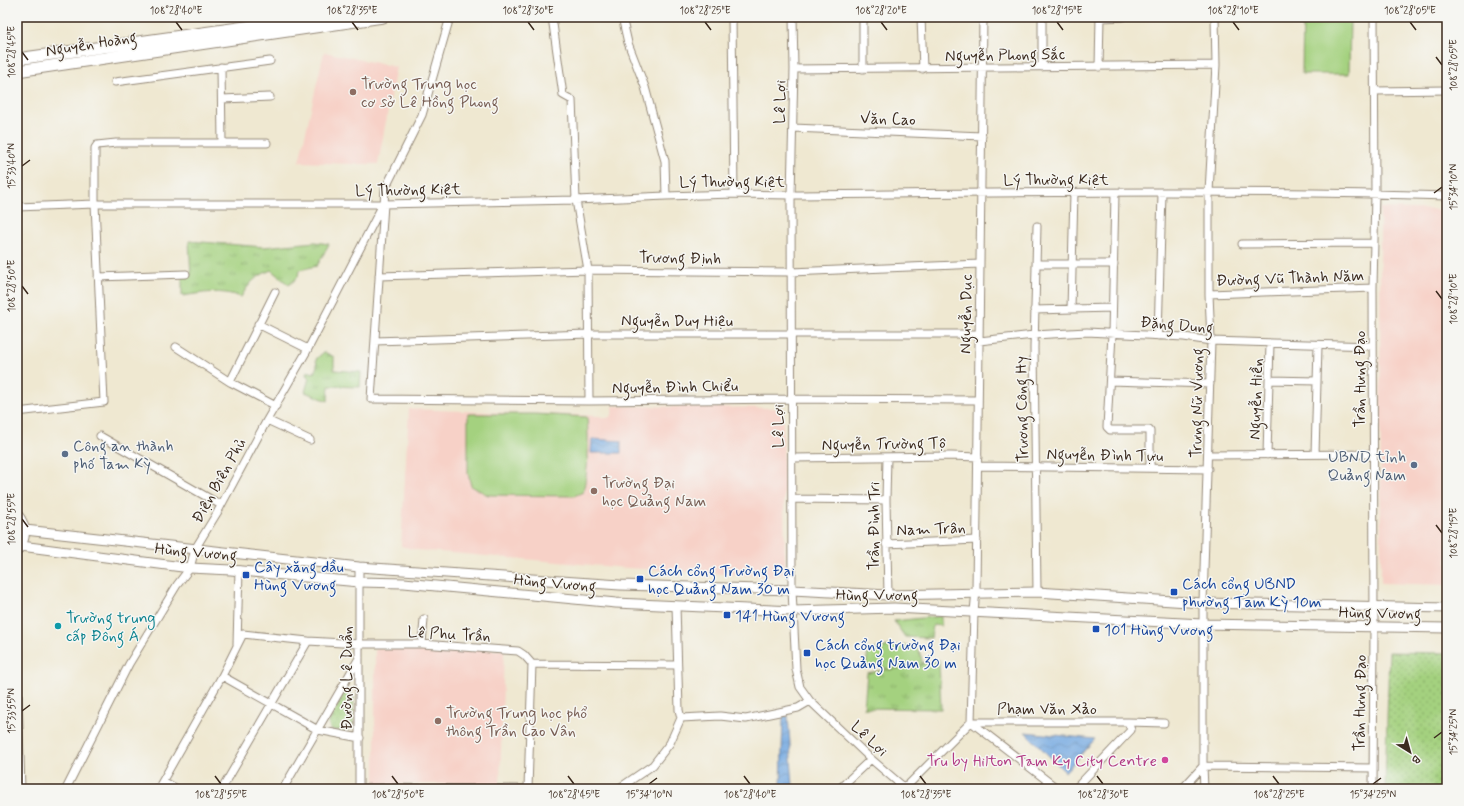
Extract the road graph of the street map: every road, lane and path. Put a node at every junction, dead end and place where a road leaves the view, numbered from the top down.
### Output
1 (317, 17) edge
2 (383, 17) edge
3 (450, 17) edge
4 (552, 17) edge
5 (732, 17) edge
6 (793, 17) edge
7 (862, 17) edge
8 (921, 17) edge
9 (983, 17) edge
10 (1042, 17) edge
11 (1123, 17) edge
12 (1215, 17) edge
13 (1374, 17) edge
14 (1100, 18) edge
15 (623, 21) dead end
16 (17, 60) edge
17 (270, 61) dead end
18 (1216, 65) junction
19 (1042, 67) junction
20 (1099, 67) junction
21 (221, 68) junction
22 (982, 68) junction
23 (794, 69) junction
24 (863, 69) junction
25 (923, 69) junction
26 (17, 71) edge
27 (115, 82) dead end
28 (1447, 90) edge
29 (1375, 91) junction
30 (270, 97) dead end
31 (222, 99) junction
32 (792, 128) junction
33 (982, 136) junction
34 (222, 143) junction
35 (267, 144) dead end
36 (1209, 192) junction
37 (1074, 193) junction
38 (1115, 193) junction
39 (1162, 193) junction
40 (1375, 193) junction
41 (734, 194) junction
42 (981, 194) junction
43 (791, 195) junction
44 (666, 196) junction
45 (1447, 196) edge
46 (576, 200) junction
47 (95, 204) junction
48 (383, 204) junction
49 (17, 207) edge
50 (1037, 226) dead end
51 (1374, 243) junction
52 (1242, 244) dead end
53 (980, 264) junction
54 (1036, 264) junction
55 (1073, 264) junction
56 (1114, 264) junction
57 (588, 270) junction
58 (791, 272) junction
59 (186, 274) dead end
60 (379, 276) junction
61 (98, 277) junction
62 (1373, 288) junction
63 (275, 292) dead end
64 (1209, 294) junction
65 (1112, 308) junction
66 (1071, 309) junction
67 (1034, 310) junction
68 (258, 324) junction
69 (589, 334) junction
70 (1112, 334) junction
71 (791, 335) junction
72 (1034, 335) junction
73 (1158, 336) junction
74 (979, 337) junction
75 (375, 341) junction
76 (1211, 342) junction
77 (1270, 343) junction
78 (1318, 346) junction
79 (1373, 346) junction
80 (176, 347) dead end
81 (308, 349) junction
82 (1269, 380) junction
83 (1110, 381) junction
84 (1317, 381) junction
85 (230, 382) junction
86 (1210, 384) junction
87 (791, 399) junction
88 (978, 400) junction
89 (589, 401) junction
90 (276, 406) junction
91 (17, 412) edge
92 (267, 420) junction
93 (100, 436) dead end
94 (310, 440) dead end
95 (1315, 454) junction
96 (1373, 454) junction
97 (1209, 455) junction
98 (1267, 455) junction
99 (888, 457) junction
100 (978, 457) junction
101 (792, 458) junction
102 (978, 466) junction
103 (1036, 467) junction
104 (1150, 468) junction
105 (1208, 469) junction
106 (792, 499) junction
107 (886, 500) junction
108 (221, 505) junction
109 (17, 514) edge
110 (25, 530) junction
111 (977, 540) junction
112 (886, 544) junction
113 (19, 548) edge
114 (195, 549) junction
115 (359, 567) junction
116 (190, 568) junction
117 (239, 570) junction
118 (359, 582) junction
119 (792, 590) junction
120 (1037, 592) junction
121 (976, 593) junction
122 (888, 595) junction
123 (1203, 604) junction
124 (676, 606) junction
125 (1374, 606) junction
126 (1447, 608) edge
127 (793, 611) junction
128 (974, 612) junction
129 (424, 619) dead end
130 (1202, 624) junction
131 (1374, 627) junction
132 (1447, 628) edge
133 (308, 641) junction
134 (360, 644) junction
135 (422, 644) junction
136 (237, 645) junction
137 (360, 657) junction
138 (532, 664) junction
139 (677, 664) junction
140 (222, 676) junction
141 (17, 695) edge
142 (810, 700) junction
143 (271, 704) junction
144 (681, 718) junction
145 (970, 722) junction
146 (1128, 722) junction
147 (1164, 722) dead end
148 (318, 730) junction
149 (360, 738) junction
150 (871, 758) junction
151 (1202, 766) junction
152 (1373, 768) junction
153 (163, 781) junction
154 (359, 788) edge
155 (20, 789) edge
156 (66, 789) edge
157 (158, 789) edge
158 (177, 789) edge
159 (222, 789) edge
160 (283, 789) edge
161 (476, 789) edge
162 (528, 789) edge
163 (618, 789) edge
164 (839, 789) edge
165 (906, 789) edge
166 (1058, 789) edge
167 (1075, 789) edge
168 (1182, 789) edge
169 (1204, 789) edge
170 (1373, 789) edge

1 - 16 highway, Nguyễn Hoàng
2 - 26 highway, Nguyễn Hoàng
3 - 48 street
4 - 46 street
5 - 41 street
6 - 23 street, Lê Lợi
7 - 24 street
8 - 25 street
9 - 22 street, Nguyễn Dục
10 - 19 street
11 - 14 street
12 - 18 street, Trưng Nữ Vương
13 - 29 street, Trần Hưng Đạo
14 - 20 street
15 - 44 street
17 - 21 street
18 - 20 street, Nguyễn Phong Sắc
18 - 36 street, Trưng Nữ Vương
19 - 20 street, Nguyễn Phong Sắc
19 - 22 street, Nguyễn Phong Sắc
21 - 27 street
21 - 31 street
22 - 25 street, Nguyễn Phong Sắc
22 - 33 street, Nguyễn Dục
23 - 24 street, Nguyễn Phong Sắc
23 - 32 street, Lê Lợi
24 - 25 street, Nguyễn Phong Sắc
28 - 29 street
29 - 40 street, Trần Hưng Đạo
30 - 31 street
31 - 34 street
32 - 33 street, Văn Cao
32 - 43 street, Lê Lợi
33 - 42 street, Nguyễn Dục
34 - 35 street
34 - 47 street
36 - 39 street, Lý Thường Kiệt
36 - 40 street, Lý Thường Kiệt
36 - 64 street, Trưng Nữ Vương
37 - 38 street, Lý Thường Kiệt
37 - 42 street, Lý Thường Kiệt
37 - 55 street
38 - 39 street, Lý Thường Kiệt
38 - 56 street
39 - 73 street
40 - 45 street, Lý Thường Kiệt
40 - 51 street, Trần Hưng Đạo
41 - 43 street, Lý Thường Kiệt
41 - 44 street, Lý Thường Kiệt
42 - 43 street, Lý Thường Kiệt
42 - 53 street, Nguyễn Dục
43 - 58 street, Lê Lợi
44 - 46 street, Lý Thường Kiệt
46 - 48 street, Lý Thường Kiệt
46 - 57 street
47 - 48 street, Lý Thường Kiệt
47 - 49 street, Lý Thường Kiệt
47 - 61 street
48 - 60 street
48 - 81 street, Điện Biên Phủ
50 - 54 street, Trương Công Hy
51 - 52 street
51 - 62 street, Trần Hưng Đạo
53 - 58 street, Trương Định
53 - 74 street, Nguyễn Dục
54 - 55 street
54 - 67 street, Trương Công Hy
55 - 56 street
55 - 66 street
56 - 65 street
57 - 58 street, Trương Định
57 - 60 street, Trương Định
57 - 69 street
58 - 71 street, Lê Lợi
59 - 61 street
60 - 75 street
61 - 91 street
62 - 64 street, Đường Vũ Thành Năm
62 - 79 street, Trần Hưng Đạo
63 - 68 street
64 - 76 street, Trưng Nữ Vương
65 - 66 street
65 - 70 street
66 - 67 street
67 - 72 street, Trương Công Hy
68 - 81 street
68 - 85 street
69 - 71 street, Nguyễn Duy Hiệu
69 - 75 street, Nguyễn Duy Hiệu
69 - 89 street
70 - 72 street, Đặng Dung
70 - 73 street, Đặng Dung
70 - 83 street
71 - 74 street, Nguyễn Duy Hiệu
71 - 87 street, Lê Lợi
72 - 74 street, Đặng Dung
72 - 103 street, Trương Công Hy
73 - 76 street, Đặng Dung
74 - 88 street, Nguyễn Dục
75 - 89 street, Nguyễn Đình Chiểu
76 - 77 street, Đặng Dung
76 - 86 street, Trưng Nữ Vương
77 - 78 street, Đặng Dung
77 - 82 street, Nguyễn Hiền
78 - 79 street, Đặng Dung
78 - 84 street
79 - 96 street, Trần Hưng Đạo
80 - 85 street
81 - 90 street, Điện Biên Phủ
82 - 84 street
82 - 98 street, Nguyễn Hiền
83 - 86 street
83 - 104 street
84 - 95 street
85 - 90 street
86 - 97 street, Trưng Nữ Vương
87 - 88 street, Nguyễn Đình Chiểu
87 - 89 street, Nguyễn Đình Chiểu
87 - 101 street, Lê Lợi
88 - 100 street, Nguyễn Dục
90 - 92 street, Điện Biên Phủ
92 - 94 street
92 - 108 street, Điện Biên Phủ
93 - 108 street
95 - 96 street
95 - 98 street
96 - 125 street, Trần Hưng Đạo
97 - 98 street
97 - 105 street, Trưng Nữ Vương
99 - 100 street, Nguyễn Trường Tộ
99 - 101 street, Nguyễn Trường Tộ
99 - 107 street, Trần Đình Tri
100 - 102 street, Nguyễn Dục
101 - 106 street, Lê Lợi
102 - 103 street, Nguyễn Đình Tựu
102 - 111 street, Nguyễn Dục
103 - 104 street, Nguyễn Đình Tựu
103 - 120 street, Trương Công Hy
104 - 105 street, Nguyễn Đình Tựu
105 - 123 street, Trưng Nữ Vương
106 - 107 street
106 - 119 street, Lê Lợi
107 - 112 street, Trần Đình Tri
108 - 114 street, Điện Biên Phủ
109 - 110 main road
110 - 113 main road
110 - 114 main road, Hùng Vương
111 - 112 street, Nam Trân
111 - 121 street, Nguyễn Dục
112 - 122 street, Trần Đình Tri
113 - 116 main road, Hùng Vương
114 - 115 main road, Hùng Vương
114 - 116 street, Điện Biên Phủ
115 - 118 street, Đường Lê Duẩn
115 - 119 main road, Hùng Vương
116 - 117 main road, Hùng Vương
116 - 156 street, Điện Biên Phủ
117 - 118 main road, Hùng Vương
117 - 136 street
118 - 124 main road, Hùng Vương
118 - 134 street, Đường Lê Duẩn
119 - 122 main road, Hùng Vương
119 - 127 street, Lê Lợi
120 - 121 main road, Hùng Vương
120 - 123 main road, Hùng Vương
121 - 122 main road, Hùng Vương
121 - 128 street, Nguyễn Dục
123 - 125 main road, Hùng Vương
123 - 130 street, Trưng Nữ Vương
124 - 127 main road, Hùng Vương
124 - 139 street
125 - 126 main road, Hùng Vương
125 - 131 street, Trần Hưng Đạo
127 - 128 main road, Hùng Vương
127 - 142 street, Lê Lợi
128 - 130 main road, Hùng Vương
128 - 145 street, Nguyễn Dục
129 - 135 street
130 - 131 main road, Hùng Vương
130 - 151 street, Trưng Nữ Vương
131 - 132 main road, Hùng Vương
131 - 152 street, Trần Hưng Đạo
133 - 134 street, Lê Phụ Trần
133 - 136 street, Lê Phụ Trần
133 - 143 street
134 - 135 street, Lê Phụ Trần
134 - 137 street, Đường Lê Duẩn
135 - 138 street, Lê Phụ Trần
136 - 140 street
137 - 148 street
137 - 149 street, Đường Lê Duẩn
138 - 139 street
138 - 162 street
139 - 144 street
140 - 143 street
140 - 153 street
141 - 155 main road
142 - 144 street
142 - 150 street, Lê Lợi
143 - 148 street
143 - 159 street
144 - 163 street
145 - 146 street, Phạm Văn Xảo
145 - 165 street
145 - 166 street
146 - 147 street, Phạm Văn Xảo
146 - 167 street
148 - 149 street
148 - 160 street
149 - 154 street, Đường Lê Duẩn
150 - 164 street
150 - 165 street, Lê Lợi
151 - 152 street
151 - 168 street
151 - 169 street, Trưng Nữ Vương
152 - 170 street, Trần Hưng Đạo
153 - 157 street
153 - 158 street
154 - 161 street
161 - 162 street

